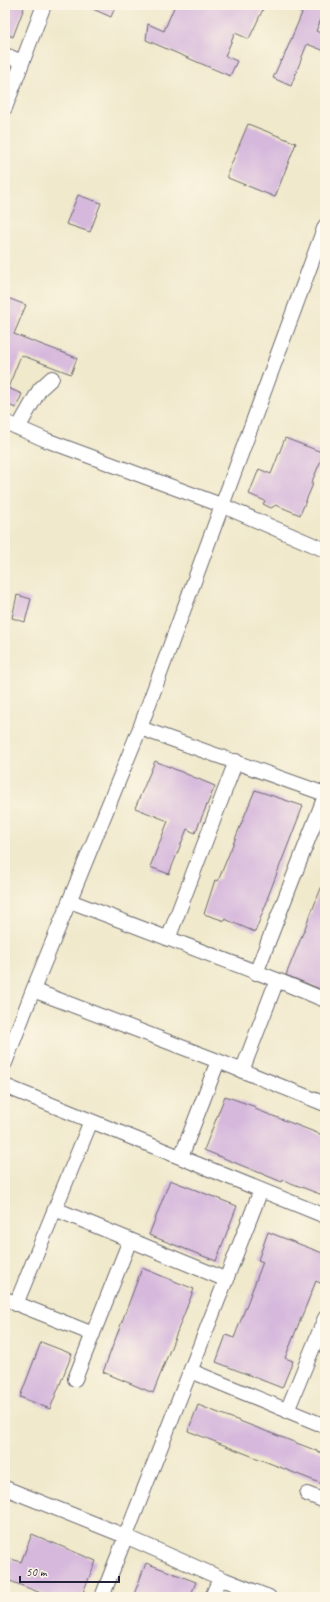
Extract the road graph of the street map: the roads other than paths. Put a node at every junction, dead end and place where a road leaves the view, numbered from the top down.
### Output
1 (44, 5) edge
2 (5, 55) edge
3 (22, 62) junction
4 (5, 108) edge
5 (325, 226) edge
6 (52, 378) dead end
7 (9, 425) edge
8 (221, 505) junction
9 (325, 550) edge
10 (140, 728) junction
11 (236, 761) junction
12 (325, 795) edge
13 (70, 901) junction
14 (168, 940) junction
15 (256, 972) junction
16 (276, 980) junction
17 (33, 990) junction
18 (325, 1000) edge
19 (218, 1061) junction
20 (5, 1063) edge
21 (242, 1071) junction
22 (5, 1086) edge
23 (325, 1104) edge
24 (92, 1121) junction
25 (181, 1157) junction
26 (262, 1190) junction
27 (55, 1209) junction
28 (325, 1216) edge
29 (130, 1240) junction
30 (227, 1280) junction
31 (11, 1302) edge
32 (324, 1324) edge
33 (93, 1334) junction
34 (191, 1371) junction
35 (75, 1379) dead end
36 (287, 1411) junction
37 (325, 1426) edge
38 (5, 1488) edge
39 (306, 1494) dead end
40 (325, 1501) edge
41 (125, 1536) junction
42 (220, 1578) junction
43 (102, 1597) edge
44 (212, 1597) edge
45 (269, 1597) edge

1 - 3 street
2 - 3 street
3 - 4 street
5 - 8 street
6 - 7 street
7 - 8 street
8 - 9 street
8 - 10 street
10 - 11 street
10 - 13 street
11 - 12 street
11 - 14 street
12 - 15 street
13 - 14 street
13 - 17 street
14 - 15 street
15 - 16 street
16 - 18 street
16 - 21 street
17 - 19 street
17 - 20 street
19 - 21 street
19 - 25 street
21 - 23 street
22 - 24 street
24 - 25 street
24 - 27 street
25 - 26 street
26 - 28 street
26 - 30 street
27 - 29 street
27 - 31 street
29 - 30 street
29 - 33 street
30 - 34 street
31 - 33 street
32 - 36 street
33 - 35 street
34 - 36 street
34 - 41 street
36 - 37 street
38 - 41 street
39 - 40 street
41 - 42 street
41 - 43 street
42 - 44 street
42 - 45 street

